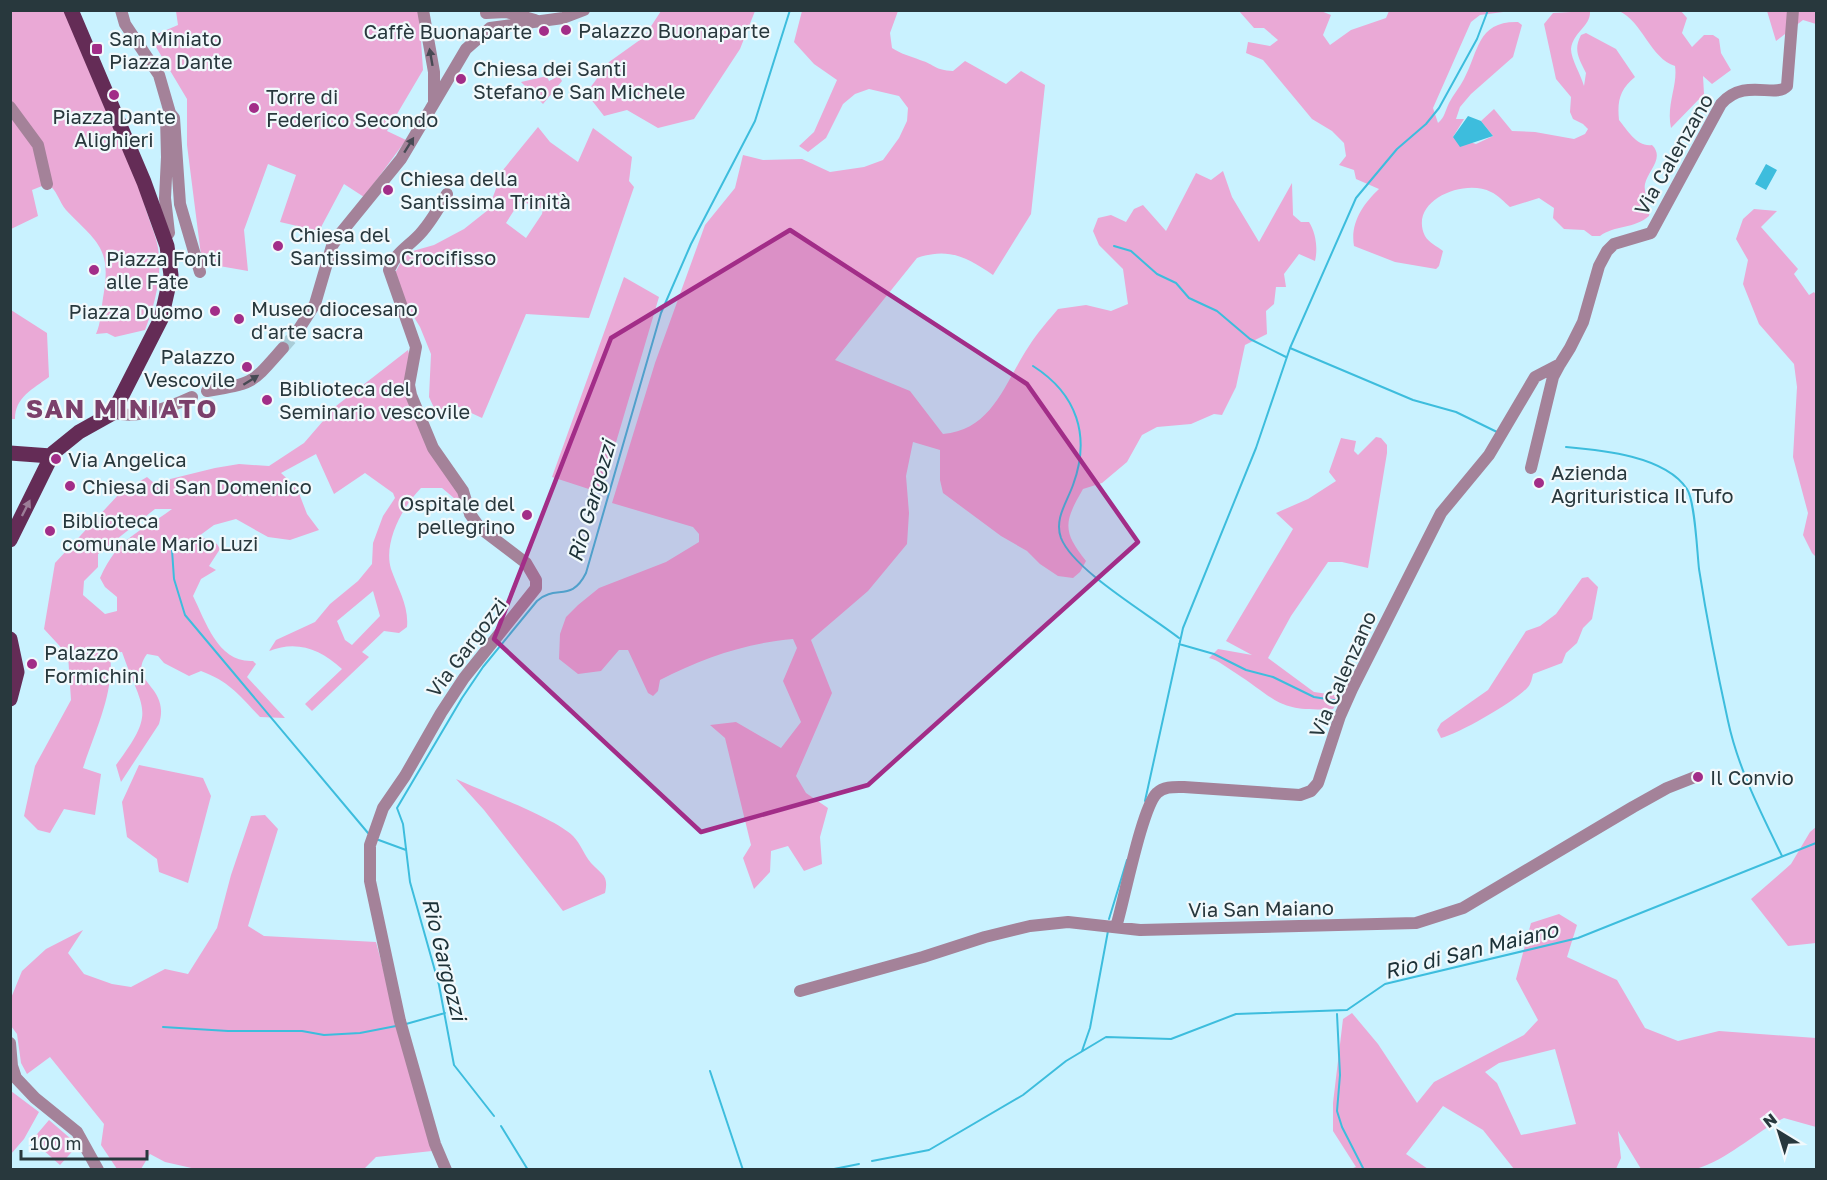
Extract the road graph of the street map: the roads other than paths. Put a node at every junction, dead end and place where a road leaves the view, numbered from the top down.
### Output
1 (71, 10) edge
2 (121, 10) edge
3 (423, 10) edge
4 (584, 10) edge
5 (1793, 10) edge
6 (483, 12) edge
7 (535, 20) junction
8 (490, 28) junction
9 (434, 103) junction
10 (10, 106) edge
11 (170, 113) junction
12 (47, 184) dead end
13 (447, 194) dead end
14 (164, 238) junction
15 (200, 272) dead end
16 (297, 332) tunnel mouth
17 (283, 348) tunnel mouth
18 (1560, 364) junction
19 (207, 391) dead end
20 (192, 397) dead end
21 (113, 413) junction
22 (10, 453) edge
23 (51, 456) junction
24 (1531, 468) dead end
25 (10, 540) edge
26 (10, 639) edge
27 (10, 699) edge
28 (1695, 777) dead end
29 (1116, 927) junction
30 (800, 991) dead end
31 (10, 1042) edge
32 (98, 1170) edge
33 (446, 1170) edge

1 - 14 main road
2 - 11 street
9 -> 3 street
4 - 7 street
5 - 18 street, Via Calenzano
6 - 7 street
6 - 8 street
7 - 8 street
8 - 9 street
16 -> 9 street
10 - 12 street
11 - 14 street
11 - 15 street
13 - 33 street, Via Gargozzi
14 - 21 main road
19 -> 17 street
18 - 24 street, Via Calenzano
18 - 29 street, Via Calenzano
20 - 21 street
21 - 23 main road
22 - 23 main road
25 -> 23 main road
26 - 27 main road
28 - 29 street, Via San Maiano
29 - 30 street, Via San Maiano
31 - 32 street

